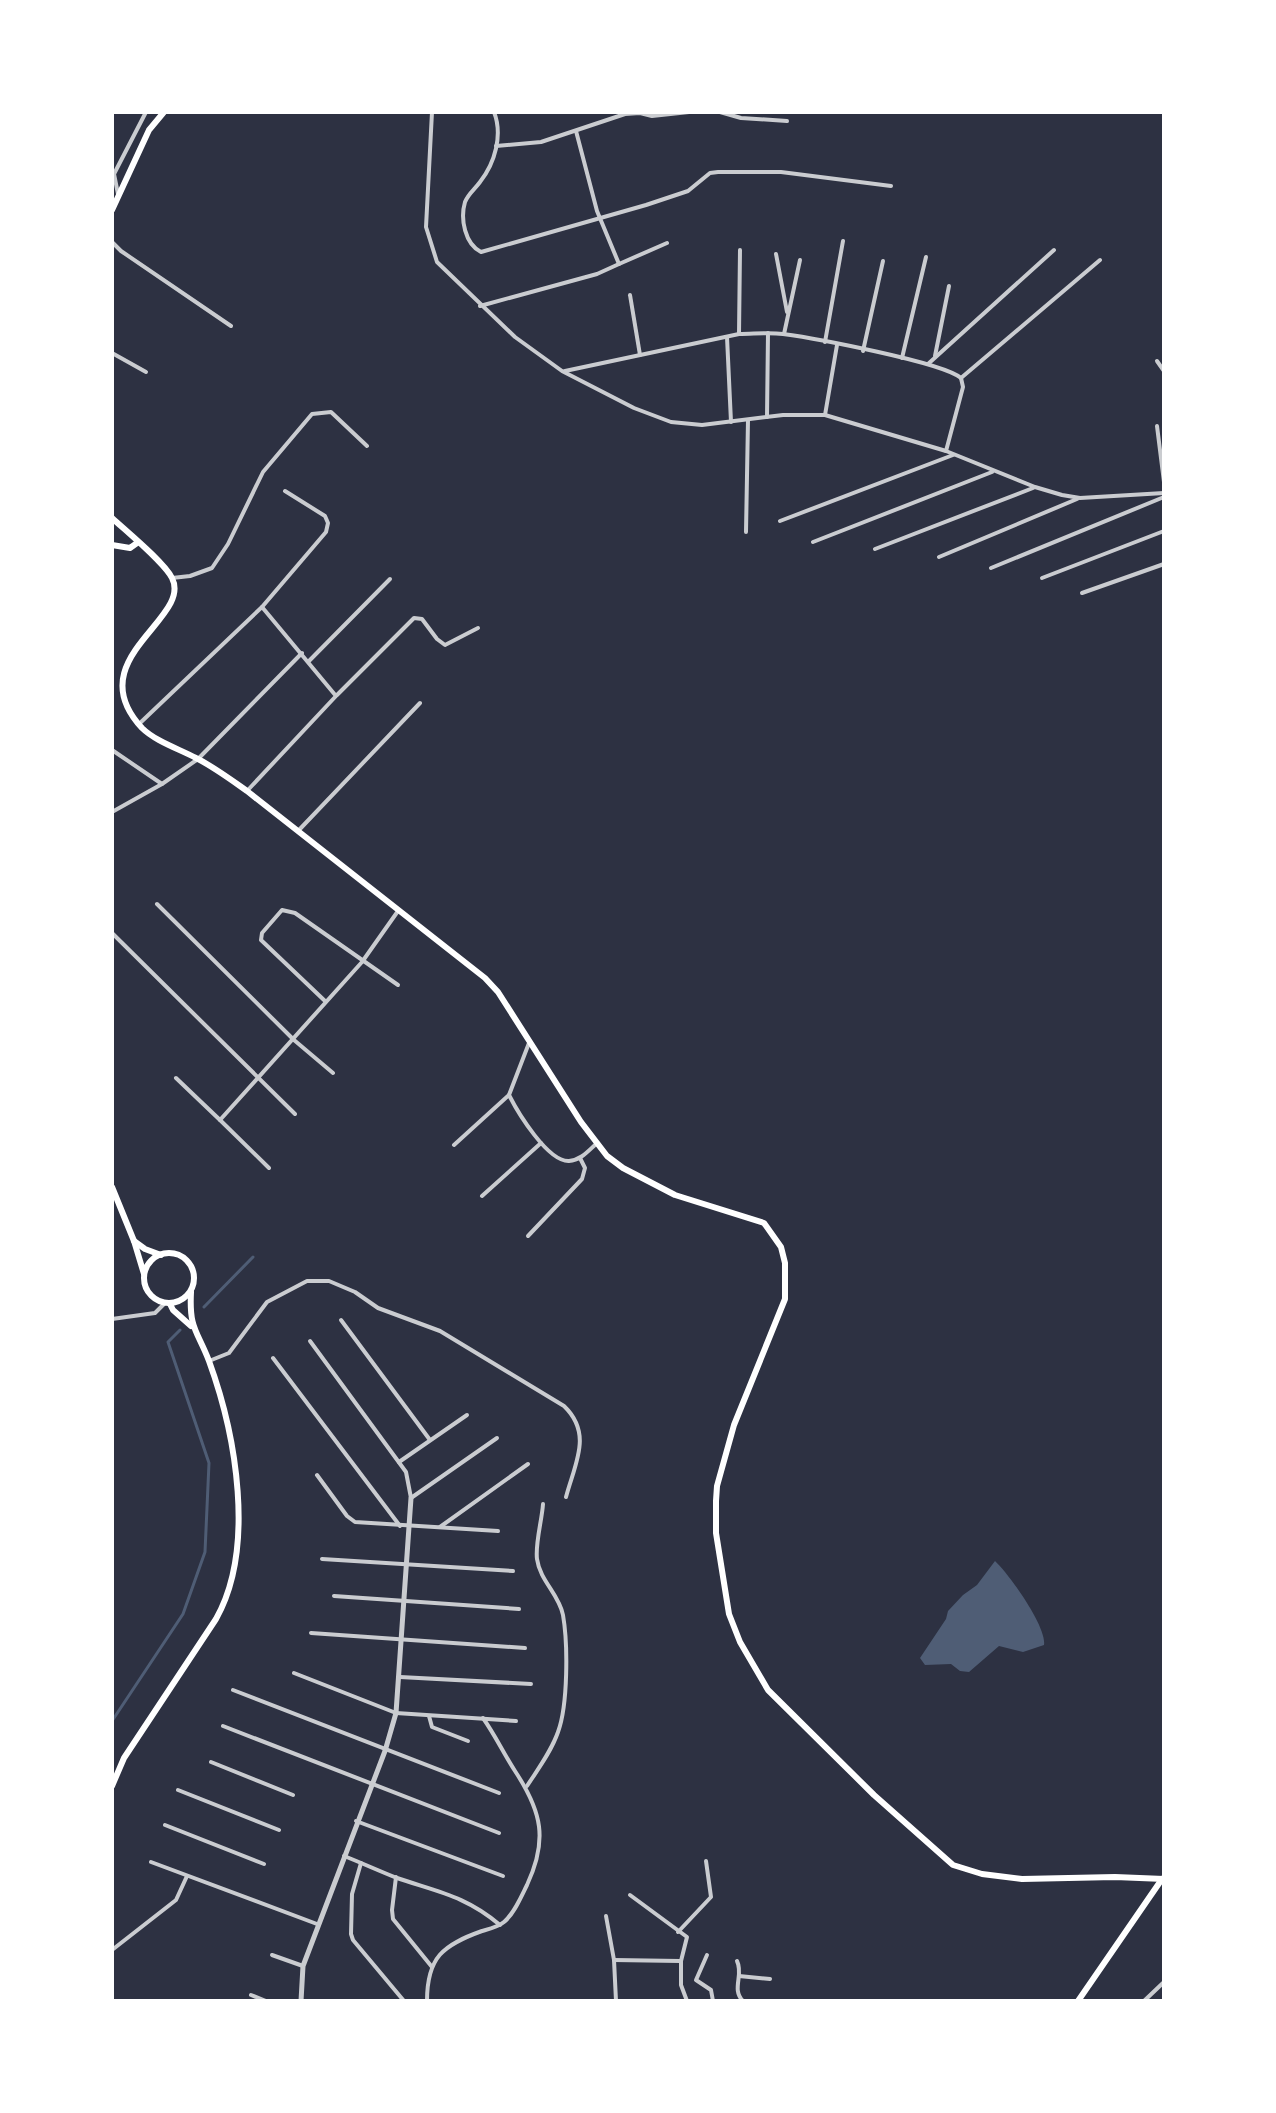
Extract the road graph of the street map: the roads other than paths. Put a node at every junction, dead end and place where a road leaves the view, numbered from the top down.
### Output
1 (146, 112) edge
2 (164, 112) edge
3 (432, 112) edge
4 (689, 112) edge
5 (720, 112) edge
6 (497, 113) edge
7 (787, 121) dead end
8 (576, 131) junction
9 (496, 146) junction
10 (891, 186) dead end
11 (118, 194) junction
12 (112, 210) edge
13 (600, 217) junction
14 (843, 241) dead end
15 (112, 242) edge
16 (667, 243) dead end
17 (740, 250) dead end
18 (1054, 250) dead end
19 (776, 254) dead end
20 (926, 257) dead end
21 (800, 260) dead end
22 (1100, 260) dead end
23 (883, 261) dead end
24 (619, 264) junction
25 (949, 286) dead end
26 (630, 295) dead end
27 (480, 306) junction
28 (788, 314) junction
29 (231, 326) dead end
30 (768, 333) junction
31 (739, 334) junction
32 (784, 334) junction
33 (727, 337) junction
34 (825, 342) junction
35 (837, 345) junction
36 (863, 351) junction
37 (112, 353) edge
38 (640, 355) junction
39 (902, 358) junction
40 (934, 358) junction
41 (1157, 361) dead end
42 (928, 365) junction
43 (562, 371) junction
44 (1164, 371) edge
45 (146, 372) dead end
46 (961, 378) junction
47 (825, 415) junction
48 (767, 417) junction
49 (748, 420) junction
50 (731, 422) junction
51 (1157, 426) dead end
52 (367, 446) dead end
53 (946, 451) junction
54 (953, 455) junction
55 (995, 471) junction
56 (1164, 482) edge
57 (1035, 487) junction
58 (285, 491) dead end
59 (1164, 495) edge
60 (1080, 498) junction
61 (112, 518) edge
62 (780, 521) dead end
63 (1164, 531) edge
64 (746, 532) dead end
65 (135, 540) junction
66 (813, 542) dead end
67 (112, 545) edge
68 (127, 548) junction
69 (875, 549) dead end
70 (145, 550) junction
71 (939, 557) dead end
72 (1164, 564) edge
73 (991, 568) dead end
74 (172, 578) junction
75 (1042, 578) dead end
76 (390, 579) dead end
77 (1082, 593) dead end
78 (262, 607) junction
79 (478, 628) dead end
80 (302, 653) junction
81 (309, 661) junction
82 (336, 696) junction
83 (420, 703) dead end
84 (139, 724) junction
85 (112, 750) edge
86 (198, 759) junction
87 (162, 784) junction
88 (247, 791) junction
89 (112, 812) edge
90 (297, 832) junction
91 (157, 904) dead end
92 (399, 909) junction
93 (112, 933) edge
94 (362, 962) junction
95 (398, 985) dead end
96 (325, 1001) junction
97 (294, 1040) junction
98 (530, 1042) junction
99 (333, 1073) dead end
100 (176, 1078) dead end
101 (258, 1079) junction
102 (509, 1095) junction
103 (295, 1114) dead end
104 (220, 1120) junction
105 (541, 1143) junction
106 (596, 1144) junction
107 (454, 1145) dead end
108 (580, 1158) junction
109 (269, 1168) dead end
110 (112, 1187) edge
111 (482, 1196) dead end
112 (528, 1236) dead end
113 (134, 1241) junction
114 (161, 1255) junction
115 (144, 1278) junction
116 (191, 1292) junction
117 (168, 1303) junction
118 (112, 1319) edge
119 (341, 1320) dead end
120 (191, 1326) junction
121 (310, 1341) dead end
122 (273, 1358) dead end
123 (209, 1361) junction
124 (467, 1415) dead end
125 (497, 1438) dead end
126 (430, 1440) junction
127 (399, 1462) junction
128 (528, 1464) dead end
129 (317, 1475) dead end
130 (566, 1497) dead end
131 (411, 1498) junction
132 (543, 1504) dead end
133 (400, 1526) junction
134 (409, 1526) junction
135 (438, 1528) junction
136 (498, 1531) dead end
137 (322, 1559) dead end
138 (406, 1565) junction
139 (513, 1571) dead end
140 (334, 1596) dead end
141 (404, 1601) junction
142 (519, 1609) dead end
143 (311, 1633) dead end
144 (402, 1638) junction
145 (525, 1648) dead end
146 (294, 1673) dead end
147 (400, 1677) junction
148 (531, 1684) dead end
149 (233, 1690) dead end
150 (396, 1713) junction
151 (429, 1716) junction
152 (483, 1718) junction
153 (516, 1721) dead end
154 (223, 1726) dead end
155 (468, 1741) dead end
156 (385, 1751) junction
157 (211, 1762) dead end
158 (370, 1785) junction
159 (112, 1786) edge
160 (527, 1786) junction
161 (178, 1790) dead end
162 (499, 1793) dead end
163 (293, 1795) dead end
164 (356, 1821) junction
165 (165, 1825) dead end
166 (279, 1830) dead end
167 (499, 1833) dead end
168 (344, 1856) junction
169 (706, 1861) dead end
170 (151, 1862) dead end
171 (361, 1863) junction
172 (264, 1864) dead end
173 (187, 1876) junction
174 (503, 1876) dead end
175 (396, 1877) junction
176 (1163, 1878) edge
177 (630, 1895) dead end
178 (606, 1916) dead end
179 (317, 1924) junction
180 (500, 1925) junction
181 (678, 1932) junction
182 (112, 1950) edge
183 (272, 1955) dead end
184 (707, 1955) dead end
185 (614, 1960) junction
186 (681, 1961) junction
187 (737, 1961) dead end
188 (303, 1966) junction
189 (432, 1967) junction
190 (739, 1976) junction
191 (770, 1979) dead end
192 (1164, 1982) edge
193 (251, 1995) dead end
194 (266, 2001) edge
195 (301, 2001) edge
196 (404, 2001) edge
197 (427, 2001) edge
198 (616, 2001) edge
199 (687, 2001) edge
200 (713, 2001) edge
201 (743, 2001) edge
202 (1078, 2001) edge
203 (1144, 2001) edge

1 - 11 street
2 - 11 main road
3 - 27 street
4 - 8 street
5 - 7 street
6 - 9 street
8 - 9 street
8 - 13 street
9 - 13 street
10 - 13 street
11 - 12 main road
13 - 24 street
14 - 34 street
15 - 29 street
16 - 24 street
17 - 31 street
18 - 40 street
19 - 28 street
20 - 39 street
21 - 28 street
22 - 46 street
23 - 36 street
24 - 27 street
25 - 40 street
26 - 38 street
27 - 43 street
28 - 32 street
30 - 31 street
30 - 32 street
30 - 48 street
31 - 33 street
32 - 34 street
33 - 38 street
33 - 50 street
34 - 35 street
35 - 36 street
35 - 47 street
36 - 39 street
37 - 45 street
38 - 43 street
39 - 42 street
40 - 42 street
41 - 44 street
42 - 46 street
43 - 50 street
46 - 53 street
47 - 48 street
47 - 53 street
48 - 49 street
49 - 50 street
49 - 64 street
51 - 56 street
52 - 74 street
53 - 54 street
54 - 55 street
54 - 62 street
55 - 57 street
55 - 66 street
57 - 60 street
57 - 69 street
58 - 78 street
59 - 60 street
59 - 73 street
60 - 71 street
61 - 65 main road
63 - 75 street
65 - 68 main road
65 - 70 main road
67 - 68 main road
68 - 70 main road
70 - 74 main road
72 - 77 street
74 - 84 main road
76 - 81 street
78 - 80 street
78 - 84 street
79 - 82 street
80 - 81 street
80 - 86 street
81 - 82 street
82 - 88 street
83 - 90 street
84 - 86 main road
85 - 87 street
86 - 87 street
86 - 88 main road
87 - 89 street
88 - 90 main road
90 - 92 main road
91 - 97 street
92 - 94 street
92 - 98 main road
93 - 101 street
94 - 95 street
94 - 96 street
94 - 96 street
96 - 97 street
97 - 99 street
97 - 101 street
98 - 102 street
98 - 106 main road
100 - 104 street
101 - 103 street
101 - 104 street
102 - 105 street
102 - 107 street
104 - 109 street
105 - 108 street
105 - 111 street
106 - 108 street
106 - 176 main road
108 - 112 street
110 - 113 main road
113 - 114 main road
113 - 115 main road
114 - 115 main road
114 - 116 main road
115 - 117 main road
116 - 117 main road
116 - 120 main road
117 - 118 street
117 - 120 main road
119 - 126 street
120 - 123 main road
121 - 127 street
122 - 133 street
123 - 130 street
123 - 159 main road
124 - 126 street
125 - 131 street
126 - 127 street
127 - 131 street
128 - 135 street
129 - 133 street
131 - 134 street
132 - 160 street
133 - 134 street
134 - 135 street
134 - 138 street
135 - 136 street
137 - 138 street
138 - 139 street
138 - 141 street
140 - 141 street
141 - 142 street
141 - 144 street
143 - 144 street
144 - 145 street
144 - 147 street
146 - 150 street
147 - 148 street
147 - 150 street
149 - 156 street
150 - 151 street
150 - 156 street
151 - 152 street
151 - 155 street
152 - 153 street
152 - 160 street
154 - 158 street
156 - 158 street
156 - 162 street
157 - 163 street
158 - 164 street
158 - 167 street
160 - 180 street
161 - 166 street
164 - 168 street
164 - 174 street
165 - 172 street
168 - 171 street
168 - 179 street
169 - 181 street
170 - 173 street
171 - 175 street
171 - 196 street
173 - 179 street
173 - 182 street
175 - 180 street
175 - 189 street
176 - 202 main road
177 - 181 street
178 - 185 street
179 - 188 street
180 - 189 street
181 - 186 street
183 - 188 street
184 - 200 street
185 - 186 street
185 - 198 street
186 - 199 street
187 - 190 street
188 - 195 street
189 - 197 street
190 - 191 street
190 - 201 street
192 - 203 street
193 - 194 street

